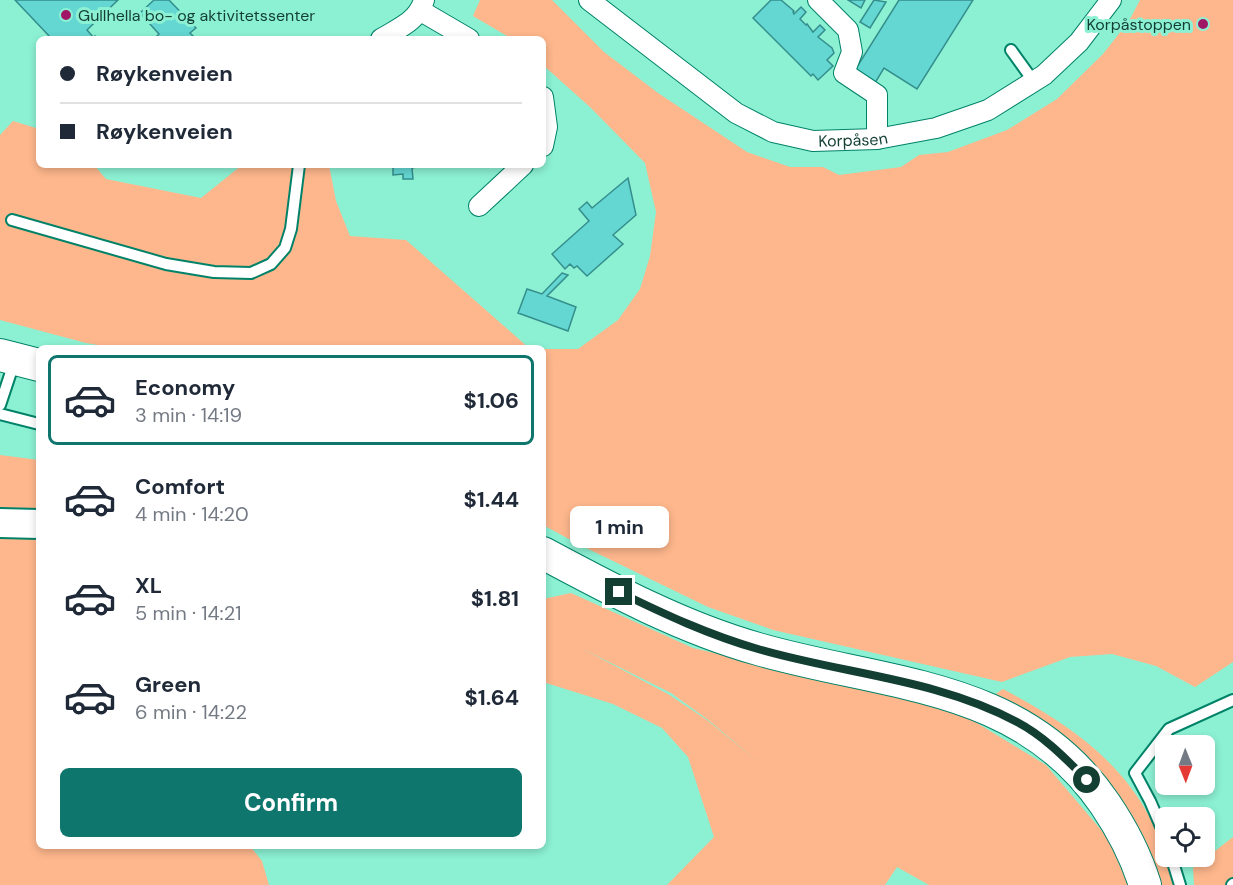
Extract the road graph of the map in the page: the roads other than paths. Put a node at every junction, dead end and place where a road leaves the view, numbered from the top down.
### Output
1 (589, 0) edge
2 (818, 0) edge
3 (1111, 0) edge
4 (423, 5) edge
5 (386, 36) edge
6 (465, 36) edge
7 (1011, 50) dead end
8 (1034, 82) junction
9 (877, 139) junction
10 (299, 168) edge
11 (520, 168) edge
12 (479, 206) dead end
13 (12, 220) dead end
14 (18, 360) edge
15 (0, 405) edge
16 (0, 414) edge
17 (36, 423) edge
18 (0, 523) edge
19 (36, 524) edge
20 (546, 556) edge
21 (1233, 700) edge
22 (1155, 813) edge
23 (1174, 867) edge
24 (1145, 885) edge
25 (1180, 885) edge

1 - 9 street, Korpåsen
2 - 9 street
3 - 8 street, Korpåsen
4 - 5 street
4 - 6 street
7 - 8 lane
8 - 9 street, Korpåsen
10 - 13 lane
11 - 12 street
14 - 15 lane
16 - 17 lane
18 - 19 main road
20 - 24 main road
21 - 22 lane
23 - 25 lane

